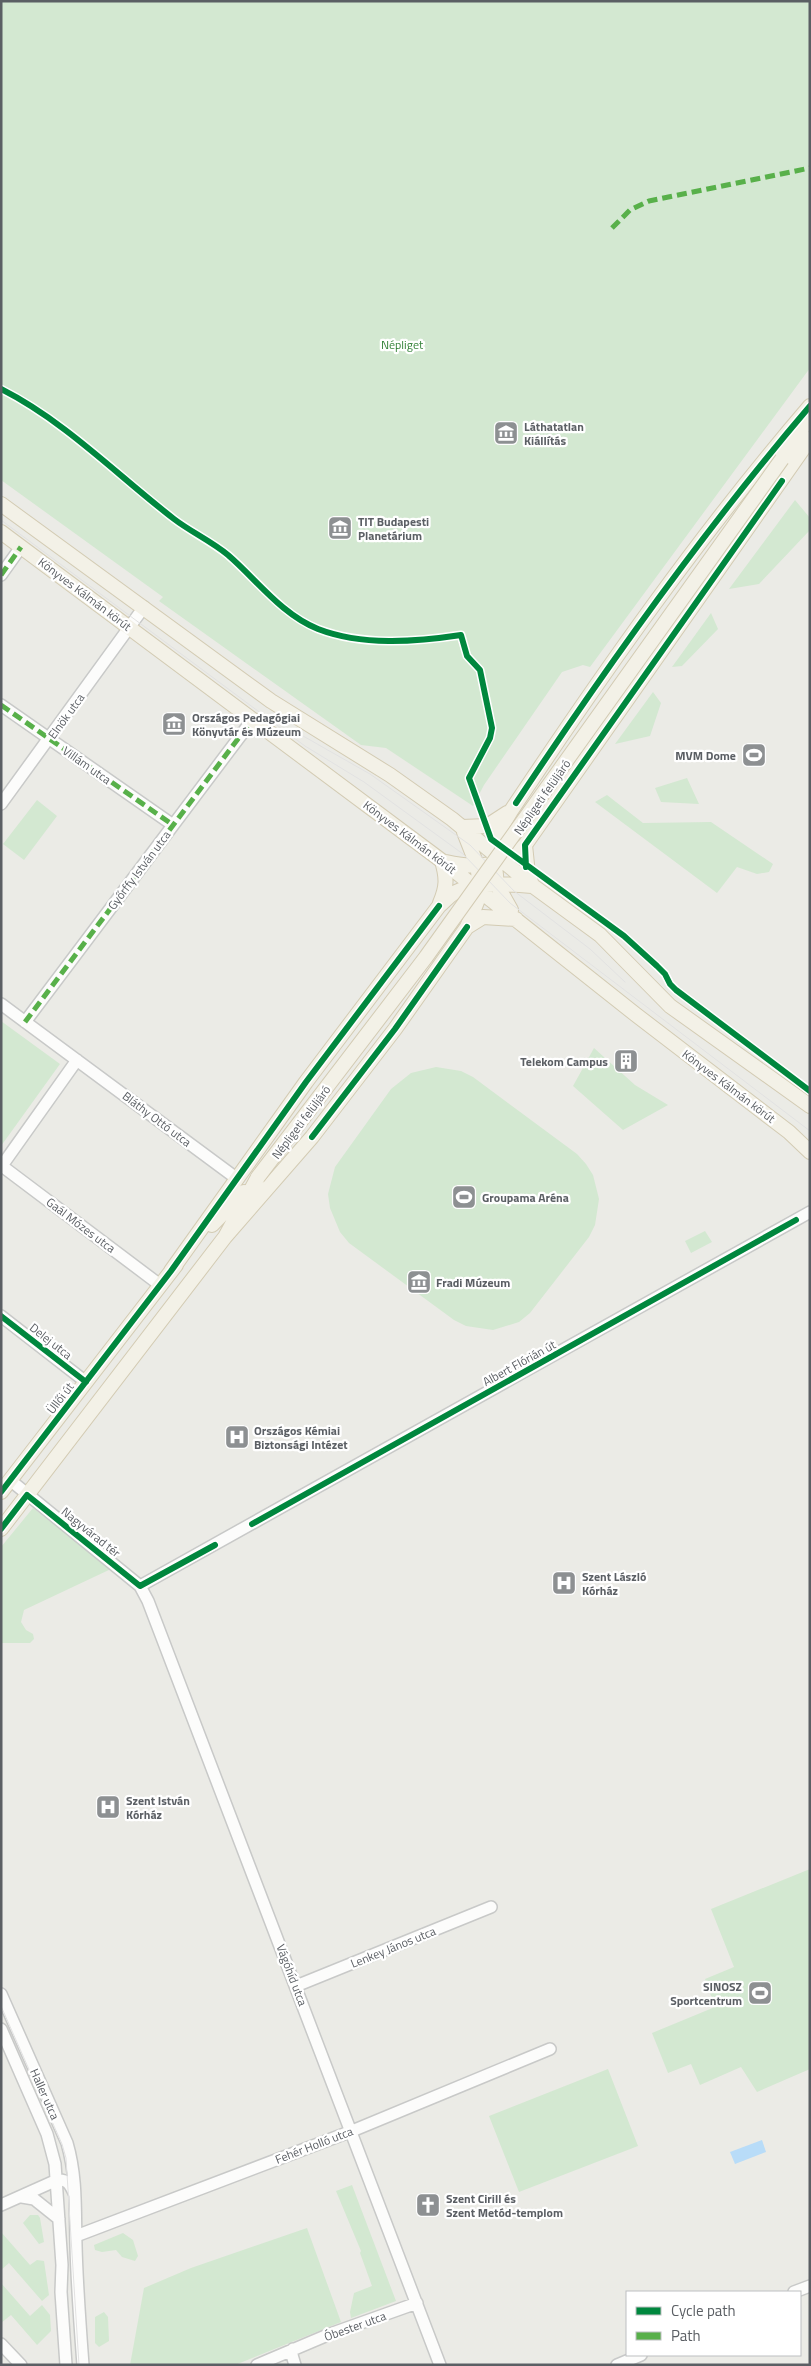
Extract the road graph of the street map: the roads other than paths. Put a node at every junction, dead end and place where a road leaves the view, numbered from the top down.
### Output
1 (810, 406) edge
2 (810, 417) edge
3 (810, 429) edge
4 (810, 439) edge
5 (782, 459) junction
6 (1, 504) edge
7 (1, 532) edge
8 (21, 547) junction
9 (1, 575) edge
10 (144, 607) junction
11 (130, 628) junction
12 (1, 705) edge
13 (253, 719) junction
14 (50, 739) junction
15 (546, 756) junction
16 (571, 778) junction
17 (528, 785) junction
18 (1, 804) edge
19 (554, 805) junction
20 (511, 811) junction
21 (173, 825) junction
22 (462, 826) junction
23 (525, 844) junction
24 (497, 860) junction
25 (442, 861) junction
26 (477, 865) junction
27 (497, 885) junction
28 (533, 886) junction
29 (478, 888) junction
30 (439, 906) junction
31 (517, 919) junction
32 (467, 927) junction
33 (385, 979) junction
34 (416, 1001) junction
35 (1, 1004) edge
36 (24, 1022) junction
37 (77, 1060) junction
38 (809, 1105) edge
39 (789, 1132) junction
40 (810, 1140) edge
41 (810, 1152) edge
42 (2, 1166) edge
43 (258, 1177) junction
44 (236, 1178) junction
45 (810, 1212) edge
46 (225, 1237) junction
47 (171, 1271) junction
48 (160, 1285) junction
49 (1, 1316) edge
50 (86, 1382) junction
51 (10, 1480) junction
52 (1, 1492) edge
53 (28, 1495) junction
54 (1, 1529) edge
55 (140, 1586) junction
56 (491, 1907) dead end
57 (296, 1986) junction
58 (1, 1994) edge
59 (1, 2030) edge
60 (550, 2049) dead end
61 (352, 2131) junction
62 (57, 2180) junction
63 (76, 2196) junction
64 (22, 2197) junction
65 (1, 2205) edge
66 (59, 2219) junction
67 (76, 2236) junction
68 (810, 2286) edge
69 (797, 2291) edge
70 (417, 2303) junction
71 (1, 2344) edge
72 (293, 2349) junction
73 (638, 2356) edge
74 (20, 2365) edge
75 (66, 2365) edge
76 (83, 2365) edge
77 (257, 2365) edge
78 (295, 2365) edge
79 (440, 2365) edge
80 (616, 2365) edge

1 - 15 main road
2 - 5 main road
3 - 5 main road
4 - 16 main road
5 - 43 main road, Népligeti felüljáró, bridge
6 - 10 main road, Könyves Kálmán körút
7 - 8 main road, Könyves Kálmán körút
8 - 9 street
8 - 11 main road, Könyves Kálmán körút
10 - 11 street, Elnök utca
10 - 22 main road, Könyves Kálmán körút
11 - 13 main road, Könyves Kálmán körút
11 - 14 street, Elnök utca
12 - 14 street, Villám utca
13 - 21 street, Győrffy István utca
13 - 25 main road, Könyves Kálmán körút
14 - 18 street, Elnök utca
14 - 21 street, Villám utca
15 - 16 main road
15 - 17 main road
16 - 19 main road
17 - 19 main road
17 - 20 main road
19 - 23 main road
20 - 22 main road
20 - 24 main road
21 - 36 street, Győrffy István utca
22 - 24 main road, Könyves Kálmán körút
22 - 26 main road
23 - 24 main road
23 - 28 main road
24 - 26 main road
24 - 27 main road
24 - 28 main road, Könyves Kálmán körút
25 - 26 main road
25 - 29 main road, Könyves Kálmán körút
25 - 30 main road
26 - 29 main road
27 - 28 main road
27 - 29 main road
27 - 31 main road
28 - 38 main road, Könyves Kálmán körút
29 - 30 main road
29 - 31 main road, Könyves Kálmán körút
29 - 32 main road
30 - 32 main road
30 - 33 main road
31 - 32 main road
31 - 39 main road, Könyves Kálmán körút
32 - 34 main road
33 - 34 main road
33 - 44 main road
34 - 46 main road
35 - 36 street, Bláthy Ottó utca
36 - 37 street, Bláthy Ottó utca
37 - 42 street
37 - 44 street, Bláthy Ottó utca
39 - 40 main road
39 - 41 main road, Könyves Kálmán körút
42 - 48 street, Gaál Mózes utca
43 - 46 main road
43 - 47 main road, Üllői út
44 - 47 main road
45 - 55 street, Albert Flórián út
46 - 53 main road
47 - 48 main road, Üllői út
48 - 50 main road, Üllői út
49 - 50 street, Delej utca
50 - 51 main road, Üllői út
51 - 52 main road, Üllői út
51 - 53 street, Nagyvárad tér
53 - 54 main road
53 - 55 street, Nagyvárad tér
55 - 57 street, Vágóhíd utca
56 - 57 street, Lenkey János utca
57 - 61 street, Vágóhíd utca
58 - 63 street, Haller utca
59 - 62 street, Haller utca
60 - 61 street, Fehér Holló utca
61 - 67 street, Fehér Holló utca
61 - 70 street, Vágóhíd utca
62 - 63 street
62 - 64 street
62 - 66 street, Haller utca
63 - 67 street, Haller utca
64 - 65 street
64 - 66 street
66 - 75 street, Haller utca
67 - 76 street, Haller utca
68 - 69 street
70 - 72 street, Óbester utca
70 - 79 street, Vágóhíd utca
71 - 74 street
72 - 77 street, Óbester utca
72 - 78 street
73 - 80 street

